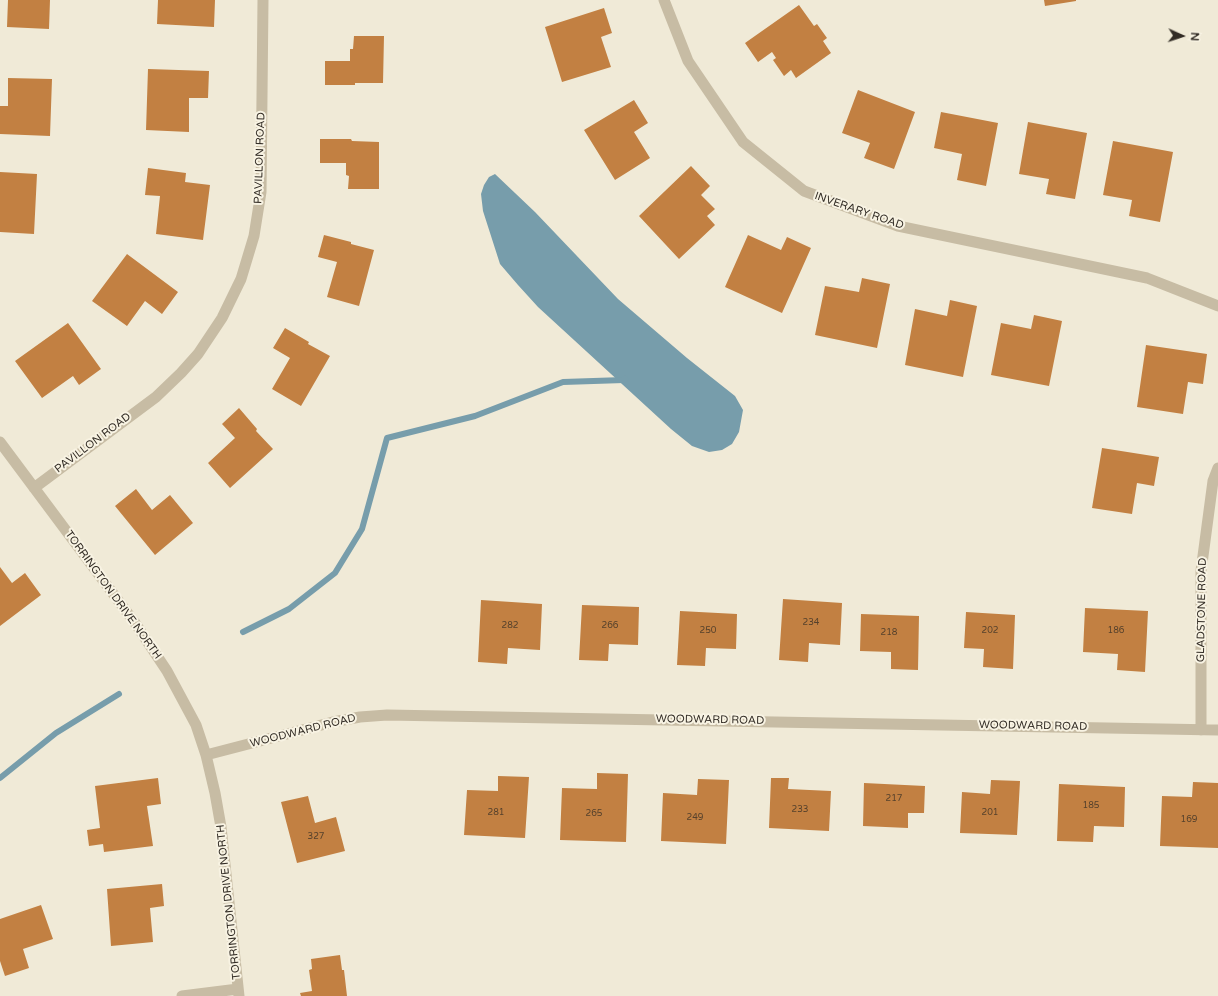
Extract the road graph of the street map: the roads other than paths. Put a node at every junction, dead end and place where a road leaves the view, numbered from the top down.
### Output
1 (263, 0) edge
2 (664, 0) edge
3 (1218, 306) edge
4 (0, 442) edge
5 (1218, 468) edge
6 (34, 488) junction
7 (1201, 730) junction
8 (1218, 730) edge
9 (206, 755) junction
10 (239, 993) edge
11 (182, 996) edge

1 - 6 street, PAVILLON ROAD
2 - 3 street, INVERARY ROAD
4 - 6 street, TORRINGTON DRIVE NORTH
5 - 7 street, GLADSTONE ROAD
6 - 9 street, TORRINGTON DRIVE NORTH
7 - 8 street, WOODWARD ROAD
7 - 9 street, WOODWARD ROAD
9 - 10 street, TORRINGTON DRIVE NORTH
10 - 11 street

